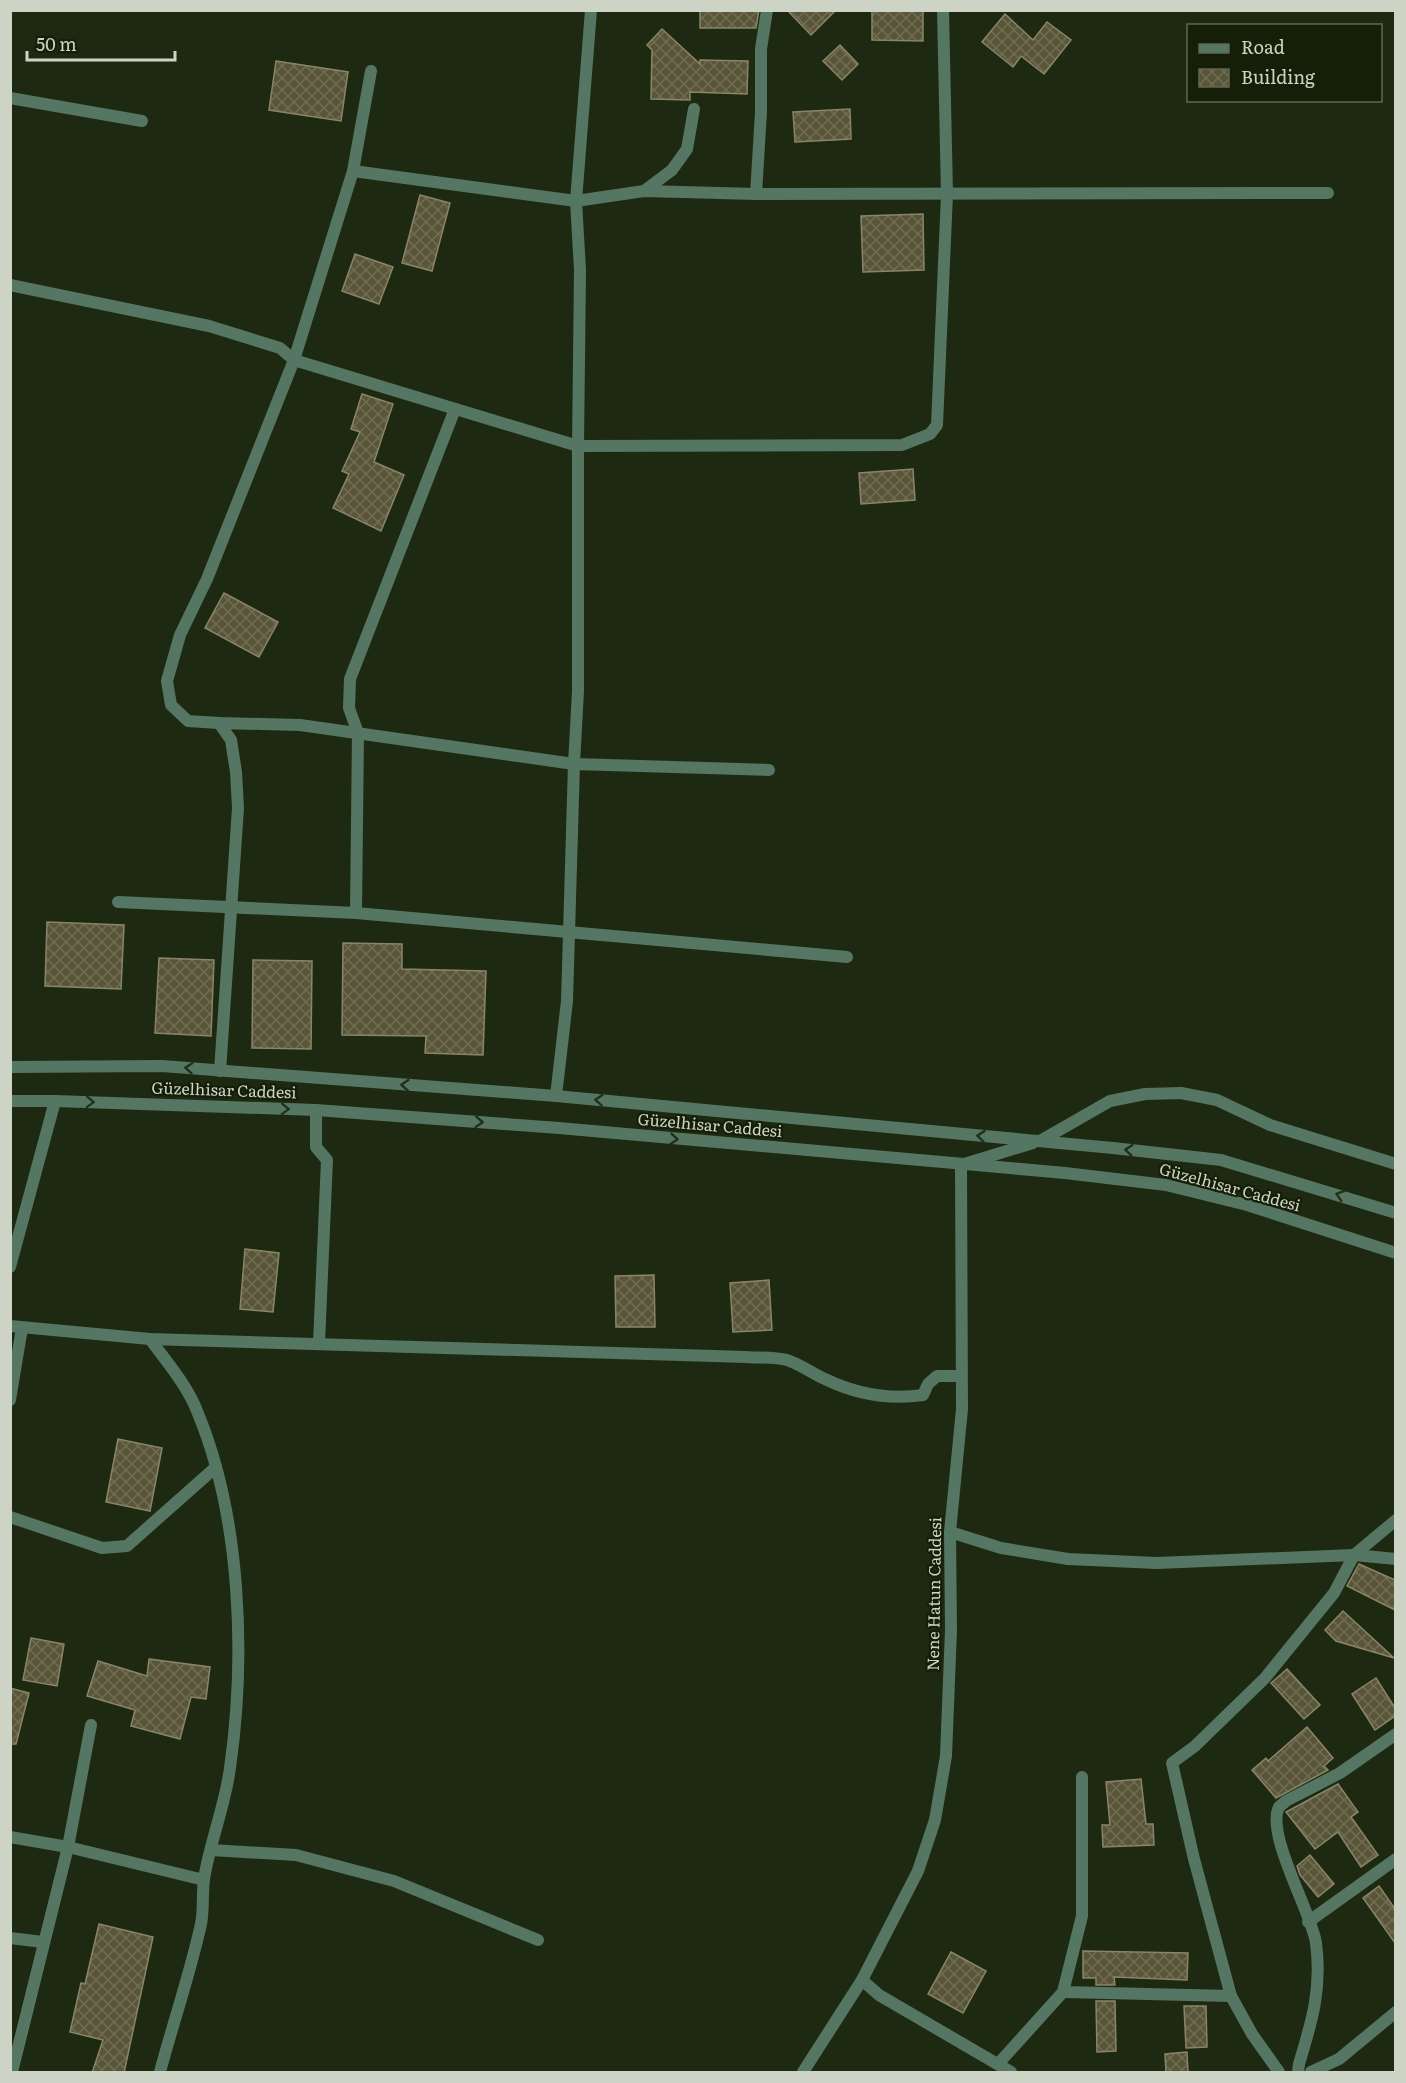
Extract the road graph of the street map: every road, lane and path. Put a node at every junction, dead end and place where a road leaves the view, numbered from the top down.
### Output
1 (591, 10) edge
2 (767, 10) edge
3 (943, 10) edge
4 (371, 71) dead end
5 (10, 98) edge
6 (694, 109) dead end
7 (142, 121) dead end
8 (353, 171) junction
9 (644, 191) junction
10 (1328, 193) dead end
11 (756, 194) junction
12 (947, 194) junction
13 (576, 201) junction
14 (10, 285) edge
15 (294, 360) junction
16 (455, 409) junction
17 (578, 446) junction
18 (219, 723) junction
19 (358, 733) junction
20 (574, 764) junction
21 (769, 770) dead end
22 (117, 902) dead end
23 (231, 908) junction
24 (356, 914) junction
25 (569, 933) junction
26 (847, 957) dead end
27 (10, 1066) edge
28 (220, 1071) junction
29 (556, 1096) junction
30 (10, 1101) edge
31 (55, 1101) junction
32 (316, 1110) junction
33 (1040, 1141) junction
34 (1395, 1164) edge
35 (961, 1165) junction
36 (1395, 1213) edge
37 (1395, 1253) edge
38 (10, 1267) edge
39 (16, 1327) edge
40 (150, 1339) junction
41 (319, 1343) junction
42 (962, 1376) junction
43 (10, 1400) edge
44 (216, 1467) junction
45 (10, 1517) edge
46 (1395, 1520) edge
47 (950, 1532) junction
48 (1354, 1555) junction
49 (1395, 1559) edge
50 (91, 1725) dead end
51 (1395, 1734) edge
52 (1082, 1777) dead end
53 (10, 1837) edge
54 (68, 1847) junction
55 (211, 1850) junction
56 (1395, 1859) edge
57 (204, 1880) junction
58 (1308, 1922) junction
59 (10, 1938) edge
60 (538, 1940) dead end
61 (43, 1942) junction
62 (862, 1980) junction
63 (1063, 1992) junction
64 (1231, 1996) junction
65 (1395, 2012) edge
66 (998, 2064) junction
67 (12, 2073) edge
68 (159, 2073) edge
69 (803, 2073) edge
70 (1011, 2073) edge
71 (1280, 2073) edge
72 (1298, 2073) edge
73 (1311, 2073) edge

1 - 13 street
2 - 11 street
3 - 12 street
4 - 8 street
5 - 7 street
6 - 9 street
8 - 13 street
8 - 15 street
9 - 11 street
9 - 13 street
10 - 12 street
11 - 12 street
12 - 17 street
13 - 17 street
14 - 15 street
15 - 16 street
15 - 18 street
16 - 17 street
16 - 19 street
17 - 20 street
18 - 19 street
18 - 23 street
19 - 20 street
19 - 24 street
20 - 21 street
20 - 25 street
22 - 23 street
23 - 24 street
23 - 28 street
24 - 25 street
25 - 26 street
25 - 29 street
28 -> 27 street, Güzelhisar Caddesi
29 -> 28 street, Güzelhisar Caddesi
33 -> 29 street, Güzelhisar Caddesi
30 - 31 street, Güzelhisar Caddesi
31 -> 32 street, Güzelhisar Caddesi
31 - 38 street
32 -> 35 street, Güzelhisar Caddesi
32 - 41 street
33 - 34 street
33 - 35 street
36 -> 33 street, Güzelhisar Caddesi
35 - 37 street, Güzelhisar Caddesi
35 - 42 street, Nene Hatun Caddesi
39 - 40 street
39 - 43 street
40 - 41 street
40 - 44 street
41 - 42 street
42 - 47 street, Nene Hatun Caddesi
44 - 45 street
44 - 55 street
46 - 48 street
47 - 48 street
47 - 62 street, Nene Hatun Caddesi
48 - 49 street
48 - 64 street
50 - 54 street
51 - 58 street
52 - 63 street
53 - 54 street
54 - 57 street
54 - 61 street
55 - 57 street
55 - 60 street
56 - 58 street
57 - 68 street
58 - 72 street
59 - 61 street
61 - 67 street
62 - 66 street
62 - 69 street, Nene Hatun Caddesi
63 - 64 street
63 - 66 street
64 - 71 street
65 - 73 street
66 - 70 street

